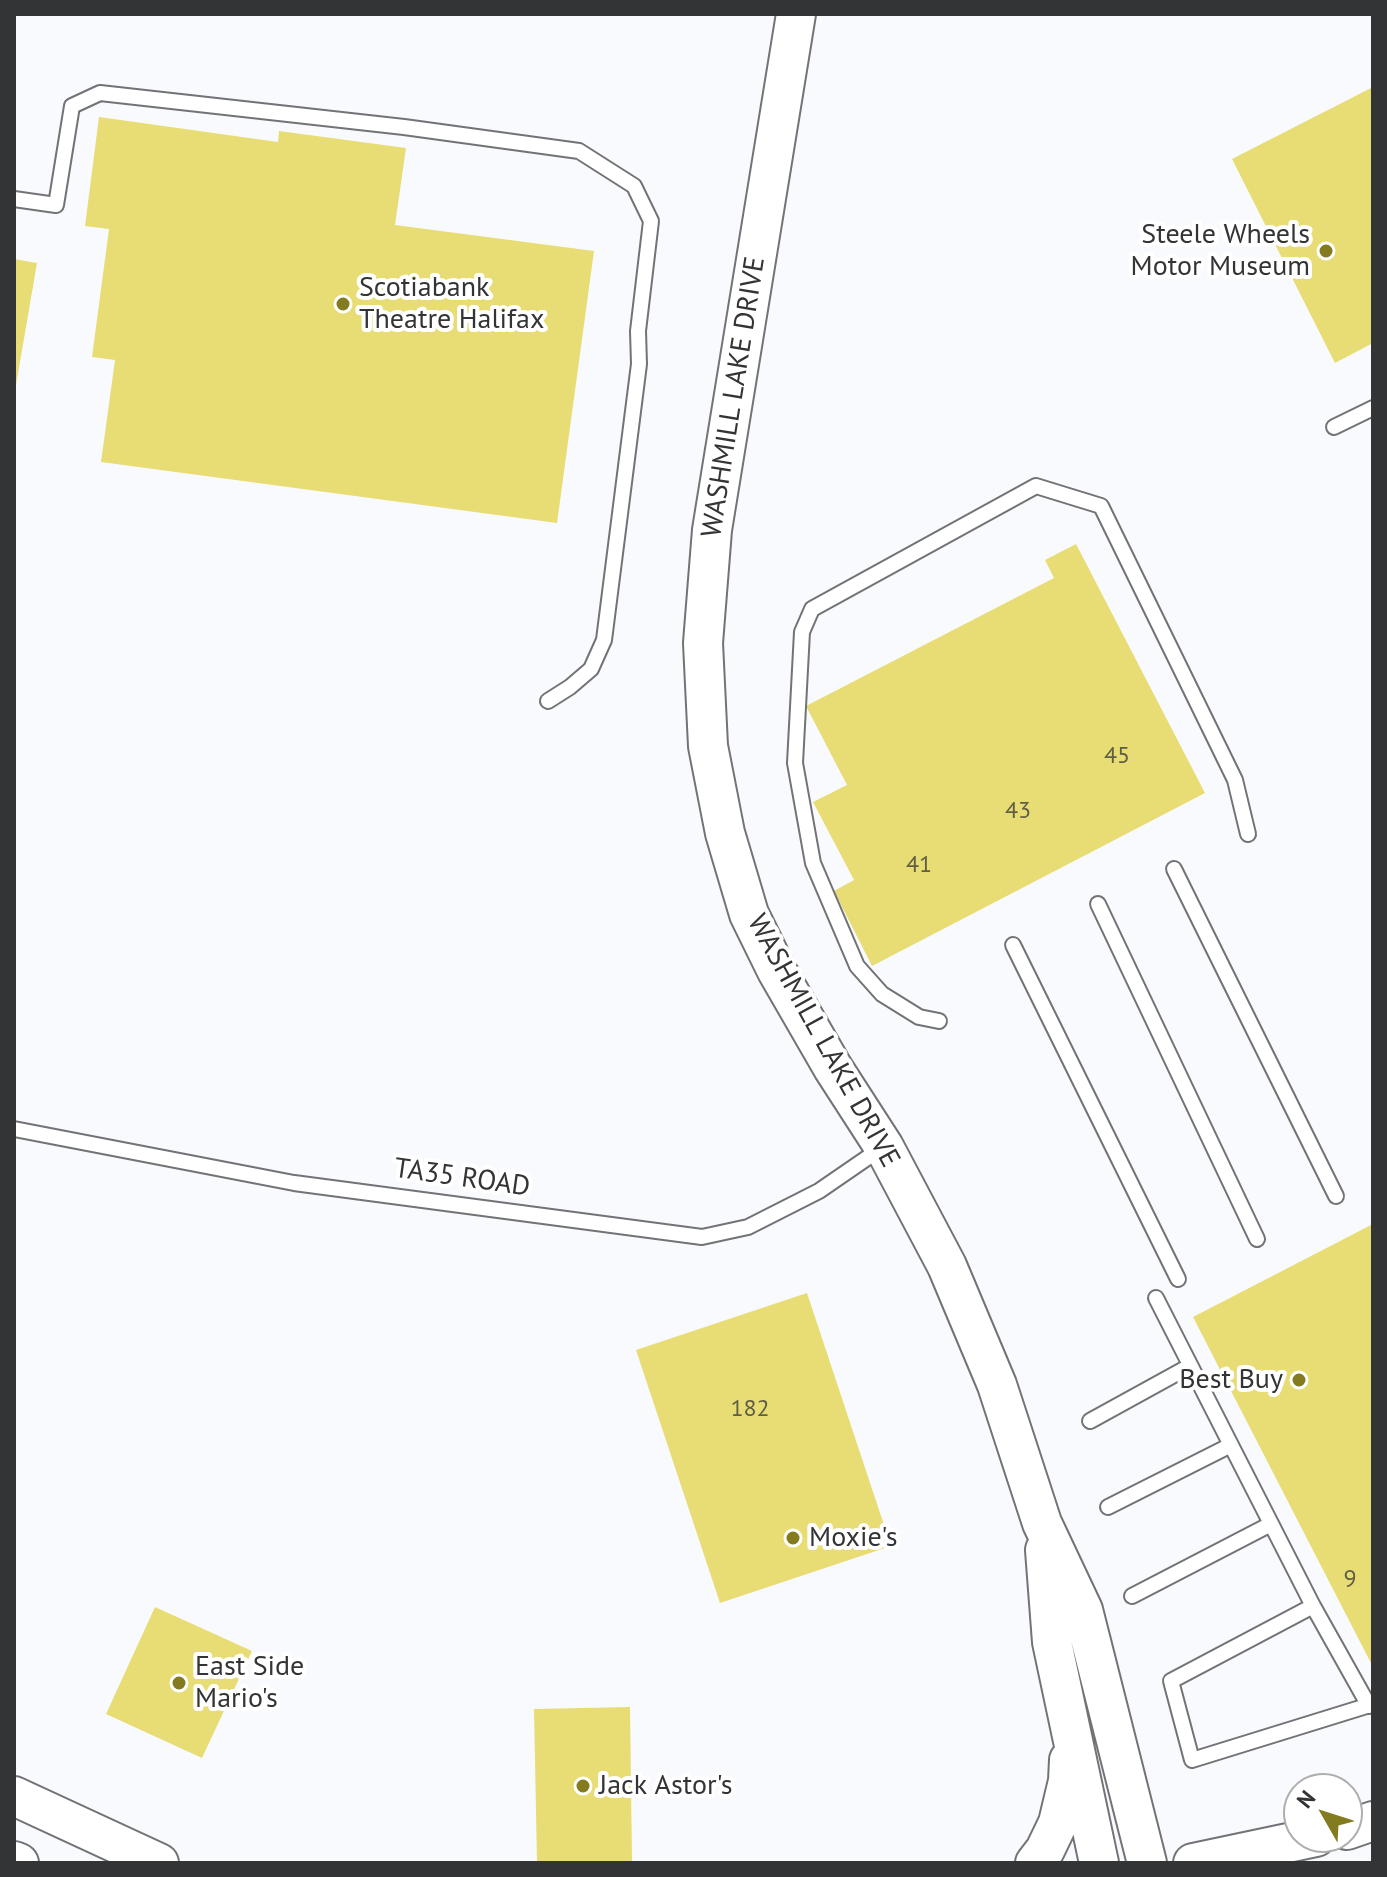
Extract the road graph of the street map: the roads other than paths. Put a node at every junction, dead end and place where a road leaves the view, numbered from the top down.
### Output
1 (796, 14) edge
2 (14, 199) edge
3 (1373, 408) edge
4 (1334, 427) dead end
5 (548, 701) dead end
6 (1248, 834) dead end
7 (1174, 869) dead end
8 (1098, 904) dead end
9 (1013, 945) dead end
10 (939, 1021) dead end
11 (14, 1129) edge
12 (884, 1147) junction
13 (1336, 1196) dead end
14 (1257, 1239) dead end
15 (1178, 1279) dead end
16 (1156, 1298) dead end
17 (1190, 1366) junction
18 (1090, 1421) dead end
19 (1231, 1445) junction
20 (1108, 1507) dead end
21 (1042, 1523) junction
22 (1271, 1524) junction
23 (1132, 1596) dead end
24 (1313, 1606) junction
25 (1371, 1705) edge
26 (1071, 1729) junction
27 (14, 1796) edge
28 (1283, 1844) edge
29 (159, 1863) edge
30 (1035, 1863) edge
31 (1099, 1863) edge
32 (1147, 1863) edge
33 (1193, 1863) edge

1 - 12 street, WASHMILL LAKE DRIVE
2 - 5 lane
3 - 4 lane
6 - 10 lane
7 - 13 lane
8 - 14 lane
9 - 15 lane
11 - 12 lane, TA35 ROAD
12 - 21 street, WASHMILL LAKE DRIVE
16 - 17 lane
17 - 18 lane
17 - 19 lane
19 - 20 lane
19 - 22 lane
21 - 26 street, WASHMILL LAKE DRIVE
21 - 32 street, WASHMILL LAKE DRIVE
22 - 23 lane
22 - 24 lane
24 - 25 lane
24 - 25 lane
26 - 30 street
26 - 31 street, WASHMILL LAKE DRIVE
27 - 29 street
28 - 33 street

